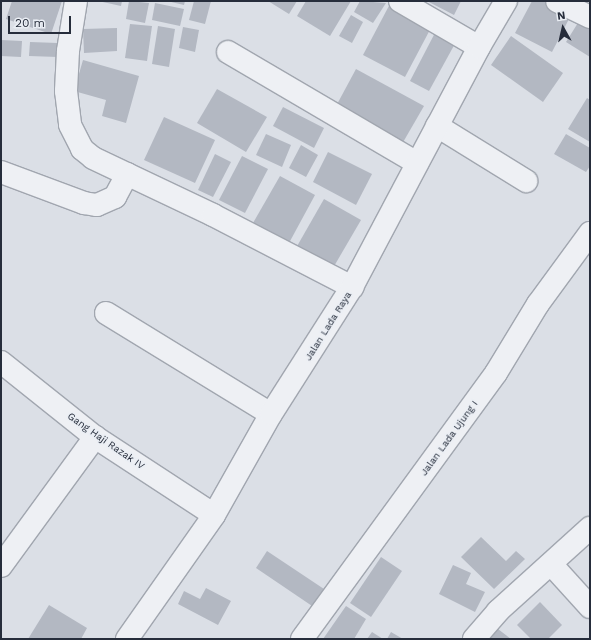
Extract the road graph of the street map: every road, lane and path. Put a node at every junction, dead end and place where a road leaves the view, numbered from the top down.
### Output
1 (76, 1) edge
2 (400, 1) edge
3 (506, 1) edge
4 (557, 1) edge
5 (590, 17) edge
6 (479, 47) junction
7 (228, 52) dead end
8 (437, 126) junction
9 (417, 163) junction
10 (1, 172) edge
11 (127, 174) junction
12 (526, 181) dead end
13 (590, 233) edge
14 (352, 287) junction
15 (106, 313) dead end
16 (1, 362) edge
17 (271, 414) junction
18 (95, 437) junction
19 (214, 514) junction
20 (590, 528) edge
21 (551, 564) junction
22 (1, 566) edge
23 (590, 607) edge
24 (127, 639) edge
25 (302, 639) edge
26 (474, 639) edge

1 - 11 street
2 - 6 street
3 - 6 street, Jalan Lada Raya
4 - 5 street
6 - 8 street, Jalan Lada Raya
7 - 9 street
8 - 9 street, Jalan Lada Raya
8 - 12 street
9 - 14 street, Jalan Lada Raya
10 - 11 street
11 - 14 street
13 - 25 street, Jalan Lada Ujung I
14 - 17 street, Jalan Lada Raya
15 - 17 street
16 - 18 street, Gang Haji Razak IV
17 - 19 street, Jalan Lada Raya
18 - 19 street, Gang Haji Razak IV
18 - 22 street
19 - 24 street, Jalan Lada Raya
20 - 21 street
21 - 23 street
21 - 26 street

